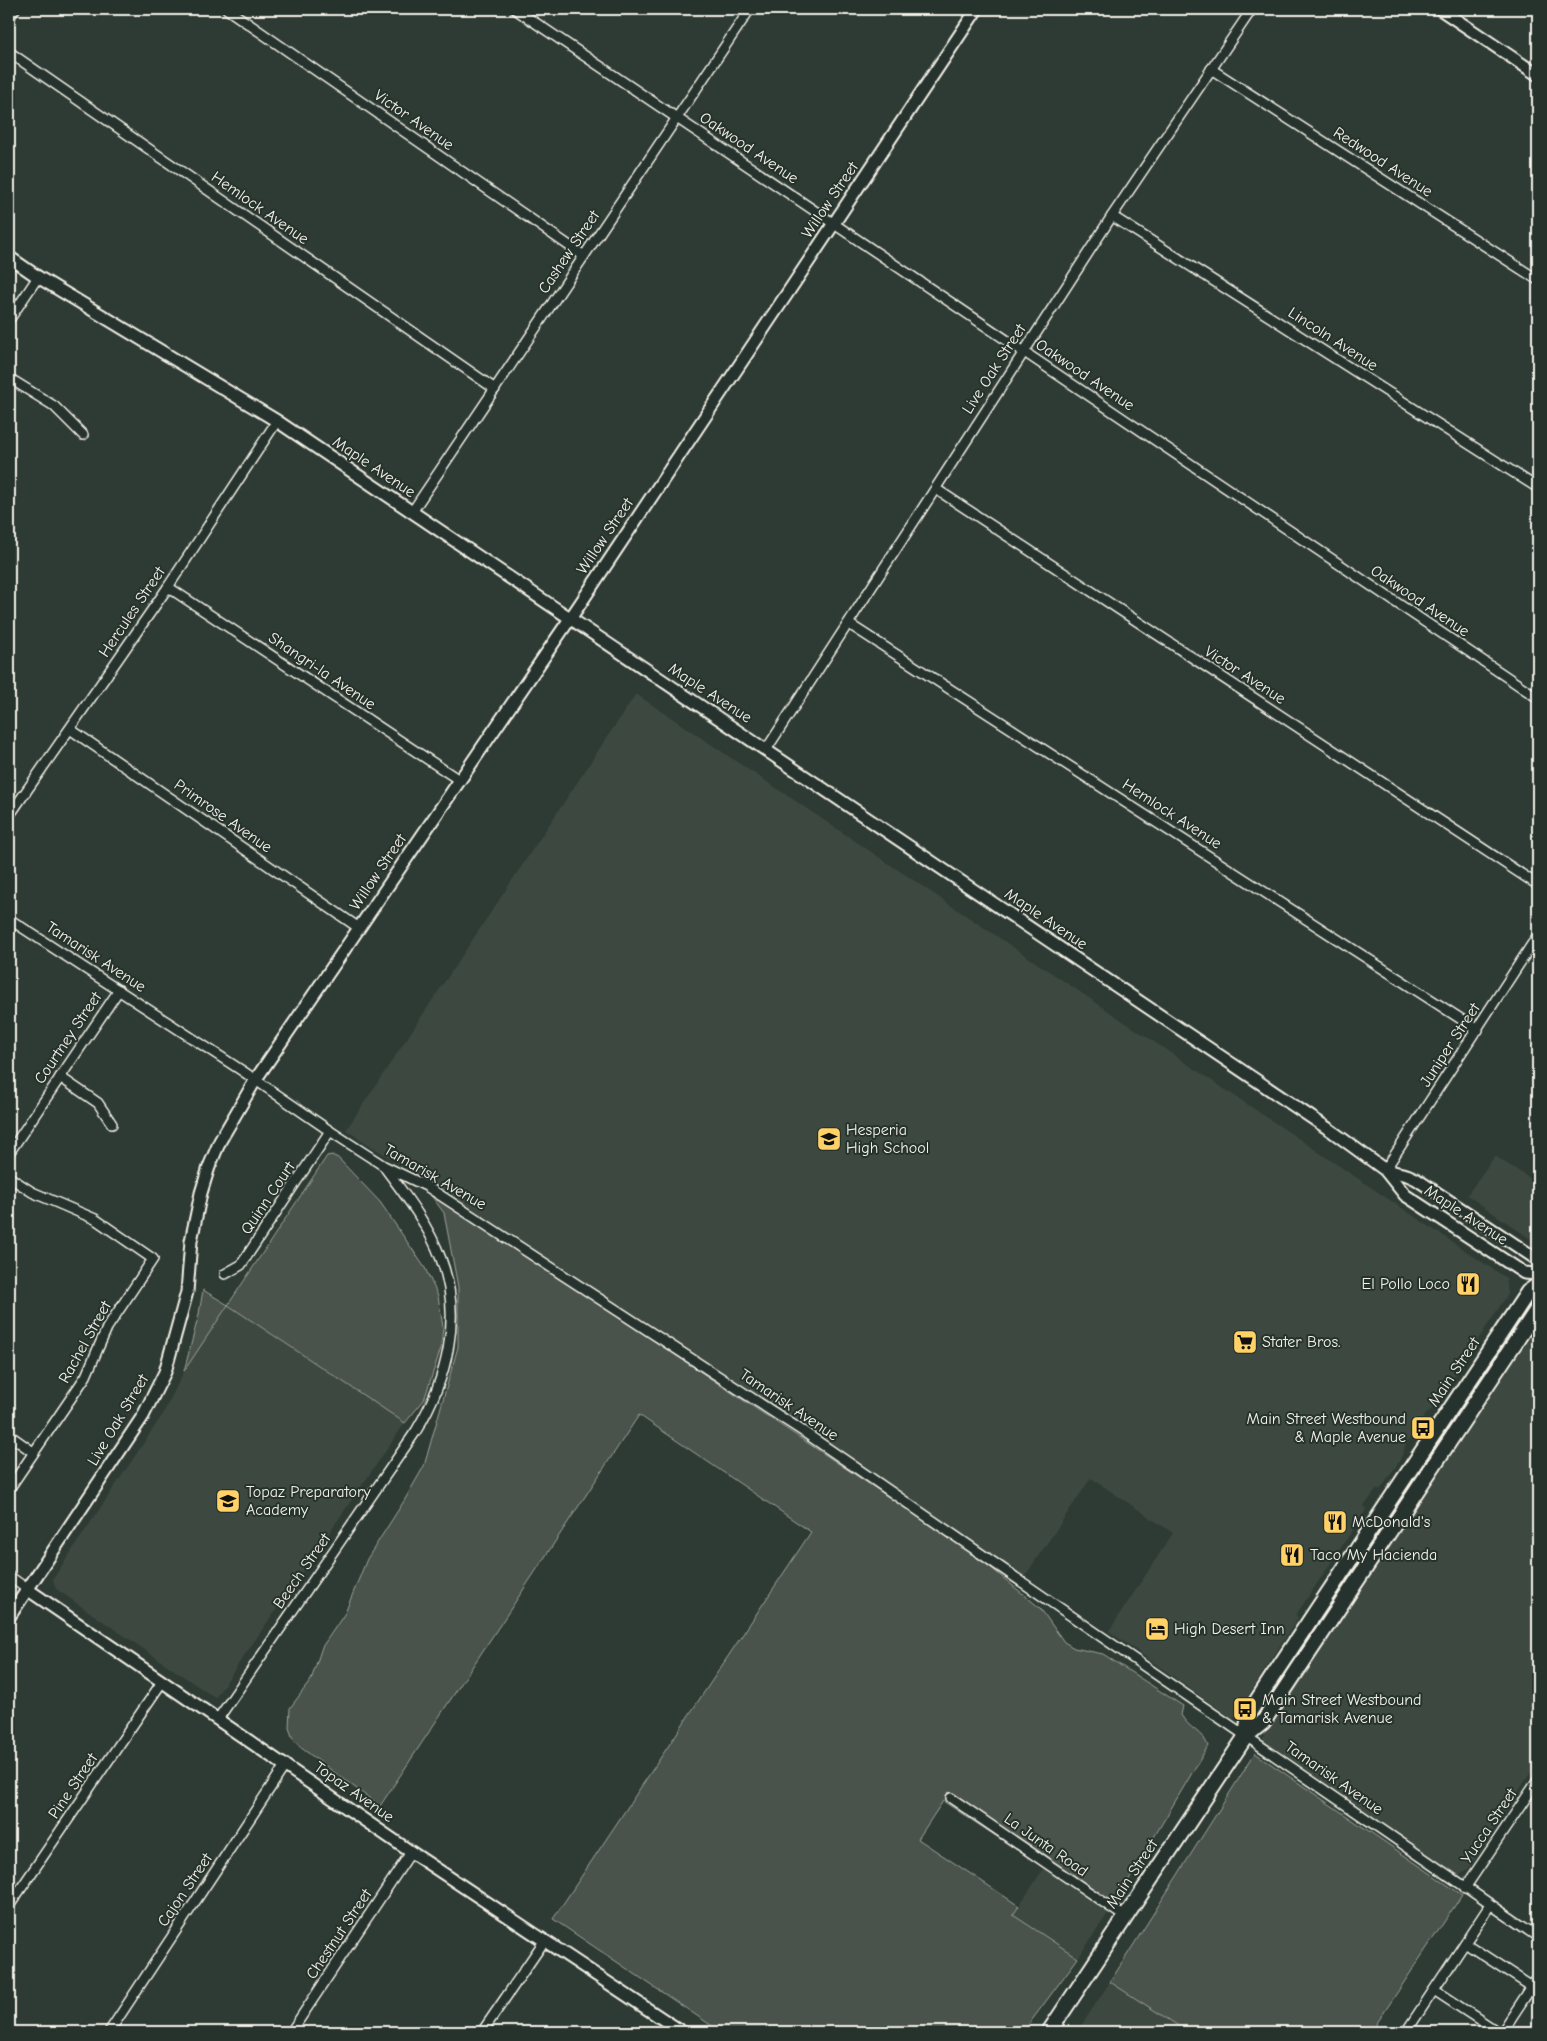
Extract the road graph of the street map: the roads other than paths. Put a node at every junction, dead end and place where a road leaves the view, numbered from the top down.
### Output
1 (15, 9) edge
2 (226, 9) edge
3 (515, 9) edge
4 (750, 9) edge
5 (977, 9) edge
6 (1252, 9) edge
7 (1440, 9) edge
8 (9, 18) edge
9 (9, 52) edge
10 (1211, 69) junction
11 (1538, 75) edge
12 (677, 117) junction
13 (1112, 216) junction
14 (834, 223) junction
15 (584, 256) junction
16 (9, 257) edge
17 (38, 277) junction
18 (1538, 280) edge
19 (9, 320) edge
20 (1025, 352) junction
21 (9, 378) edge
22 (495, 389) junction
23 (277, 421) junction
24 (83, 435) dead end
25 (1538, 488) edge
26 (936, 489) junction
27 (412, 512) junction
28 (168, 588) junction
29 (569, 619) junction
30 (849, 624) junction
31 (1538, 698) edge
32 (70, 729) junction
33 (766, 750) junction
34 (459, 780) junction
35 (9, 816) edge
36 (1538, 885) edge
37 (9, 919) edge
38 (359, 928) junction
39 (1538, 935) edge
40 (119, 990) junction
41 (1478, 1030) junction
42 (60, 1077) junction
43 (256, 1079) junction
44 (112, 1124) dead end
45 (330, 1132) junction
46 (9, 1153) edge
47 (384, 1166) junction
48 (1385, 1170) junction
49 (9, 1177) edge
50 (1538, 1260) edge
51 (225, 1274) dead end
52 (1538, 1274) edge
53 (1538, 1285) edge
54 (1538, 1308) edge
55 (9, 1435) edge
56 (33, 1452) junction
57 (9, 1488) edge
58 (1386, 1507) junction
59 (1367, 1566) junction
60 (9, 1576) edge
61 (27, 1589) junction
62 (9, 1617) edge
63 (162, 1682) junction
64 (218, 1719) junction
65 (1246, 1736) junction
66 (286, 1764) junction
67 (1538, 1780) edge
68 (951, 1798) dead end
69 (411, 1852) junction
70 (1465, 1888) junction
71 (1490, 1905) junction
72 (9, 1906) edge
73 (1125, 1917) junction
74 (1538, 1937) edge
75 (544, 1940) junction
76 (1465, 1943) junction
77 (1538, 1977) edge
78 (1532, 1987) junction
79 (1434, 1990) junction
80 (668, 2028) edge
81 (109, 2032) edge
82 (291, 2032) edge
83 (482, 2032) edge
84 (682, 2032) edge
85 (1049, 2032) edge
86 (1406, 2032) edge
87 (1500, 2032) edge

1 - 8 street
2 - 15 street, Victor Avenue
3 - 12 street, Oakwood Avenue
4 - 12 street, Cashew Street
5 - 14 street, Willow Street
6 - 10 street, Live Oak Street
7 - 11 street
9 - 22 street, Hemlock Avenue
10 - 13 street, Live Oak Street
10 - 18 street, Redwood Avenue
12 - 14 street, Oakwood Avenue
12 - 15 street, Cashew Street
13 - 20 street, Live Oak Street
13 - 25 street, Lincoln Avenue
14 - 20 street, Oakwood Avenue
14 - 29 street, Willow Street
15 - 22 street, Cashew Street
16 - 17 street, Maple Avenue
17 - 19 street
17 - 23 street, Maple Avenue
20 - 26 street, Live Oak Street
20 - 31 street, Oakwood Avenue
21 - 24 street
22 - 27 street, Cashew Street
23 - 27 street, Maple Avenue
23 - 28 street, Hercules Street
26 - 30 street, Live Oak Street
26 - 36 street, Victor Avenue
27 - 29 street, Maple Avenue
28 - 32 street, Hercules Street
28 - 34 street, Shangri-la Avenue
29 - 33 street, Maple Avenue
29 - 34 street, Willow Street
30 - 33 street, Live Oak Street
30 - 41 street, Hemlock Avenue
32 - 35 street, Hercules Street
32 - 38 street, Primrose Avenue
33 - 48 street, Maple Avenue
34 - 38 street, Willow Street
37 - 40 street, Tamarisk Avenue
38 - 43 street, Willow Street
39 - 41 street, Juniper Street
40 - 42 street, Courtney Street
40 - 43 street, Tamarisk Avenue
41 - 48 street, Juniper Street
42 - 44 street
42 - 46 street, Courtney Street
43 - 45 street, Tamarisk Avenue
43 - 61 street, Live Oak Street
45 - 47 street, Tamarisk Avenue
45 - 51 street, Quinn Court
47 - 64 street, Beech Street
47 - 65 street, Tamarisk Avenue
48 - 50 street, Maple Avenue
48 - 52 street, Maple Avenue
49 - 56 street, Rachel Street
53 - 58 main road, Main Street
54 - 59 main road, Main Street
55 - 56 street
56 - 57 street, Rachel Street
58 - 59 main road
58 - 65 main road, Main Street
59 - 65 main road, Main Street
60 - 61 street, Topaz Avenue
61 - 62 street, Live Oak Street
61 - 63 street, Topaz Avenue
63 - 64 street, Topaz Avenue
63 - 72 street, Pine Street
64 - 66 street, Topaz Avenue
65 - 70 street, Tamarisk Avenue
65 - 73 main road, Main Street
66 - 69 street, Topaz Avenue
66 - 81 street, Cajon Street
67 - 70 street, Yucca Street
68 - 73 street, La Junta Road
69 - 75 street, Topaz Avenue
69 - 82 street, Chestnut Street
70 - 71 street, Tamarisk Avenue
71 - 74 street, Tamarisk Avenue
71 - 76 street
73 - 85 main road, Main Street
75 - 80 street, Topaz Avenue
75 - 83 street
76 - 78 street
76 - 79 street
77 - 78 street
78 - 87 street
79 - 86 street
79 - 87 street
80 - 84 street, Topaz Avenue

